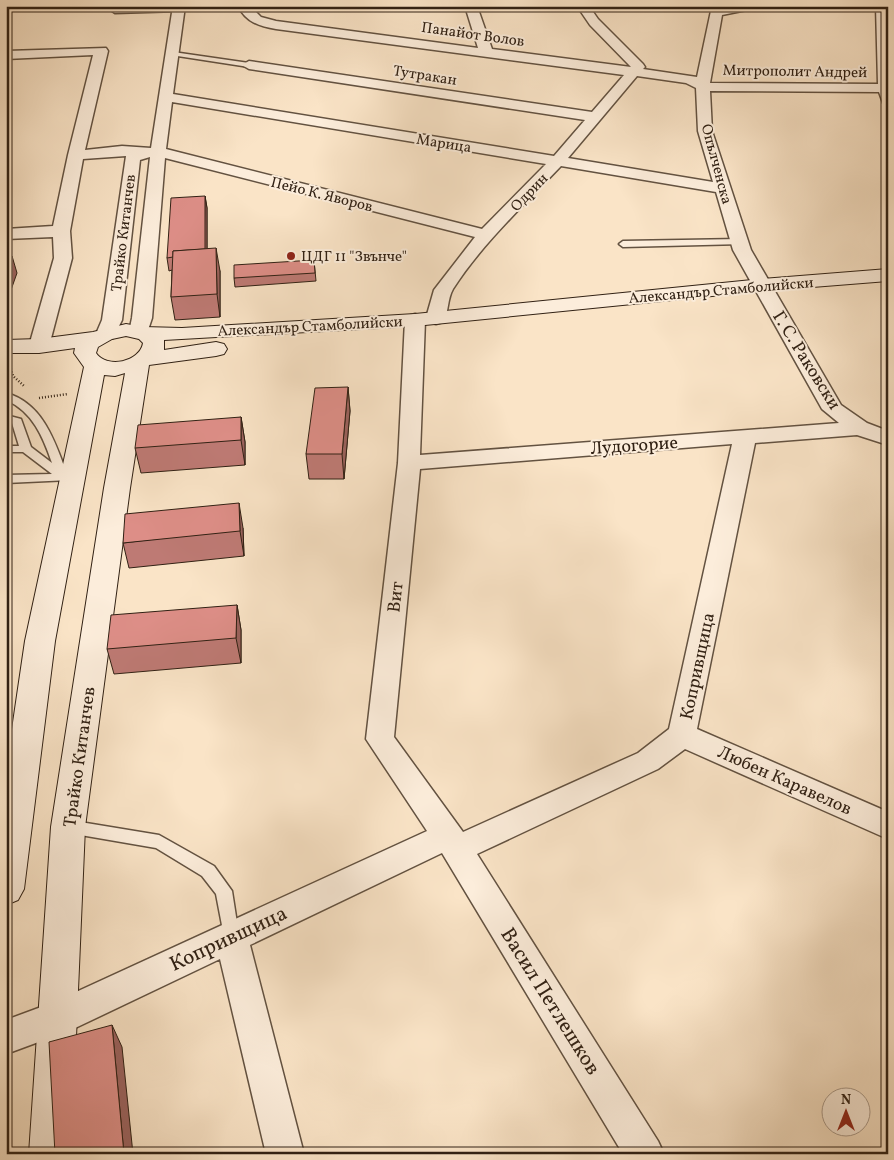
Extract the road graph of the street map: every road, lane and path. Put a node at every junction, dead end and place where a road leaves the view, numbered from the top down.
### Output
1 (244, 6) edge
2 (471, 6) edge
3 (583, 6) edge
4 (748, 6) edge
5 (882, 6) edge
6 (178, 8) edge
7 (718, 10) edge
8 (115, 11) dead end
9 (486, 52) junction
10 (173, 54) junction
11 (6, 55) edge
12 (248, 65) joint
13 (635, 72) junction
14 (704, 87) junction
15 (887, 94) edge
16 (167, 97) junction
17 (597, 117) junction
18 (158, 152) junction
19 (138, 153) junction
20 (76, 155) junction
21 (557, 162) junction
22 (721, 188) junction
23 (61, 231) junction
24 (6, 234) edge
25 (486, 235) junction
26 (740, 242) junction
27 (623, 244) dead end
28 (888, 275) edge
29 (762, 285) junction
30 (425, 319) junction
31 (141, 332) junction
32 (102, 336) junction
33 (39, 346) junction
34 (7, 357) edge
35 (142, 361) junction
36 (91, 363) junction
37 (26, 387) dead end
38 (90, 391) junction
39 (33, 392) dead end
40 (39, 398) junction
41 (11, 399) edge
42 (6, 418) edge
43 (859, 428) junction
44 (745, 437) junction
45 (888, 438) edge
46 (6, 449) edge
47 (26, 449) junction
48 (410, 463) junction
49 (67, 477) junction
50 (6, 479) edge
51 (682, 735) junction
52 (888, 826) edge
53 (68, 828) junction
54 (452, 842) junction
55 (6, 890) edge
56 (232, 936) junction
57 (58, 1018) junction
58 (6, 1036) edge
59 (50, 1154) edge
60 (286, 1154) edge
61 (645, 1154) edge

1 - 9 street, Панайот Волов
2 - 9 street
3 - 13 street
4 - 7 street
5 - 15 street, Митрополит Андрей
6 - 8 lane
6 - 10 street, Трайко Китанчев
7 - 14 street, Опълченска
9 - 13 street, Панайот Волов
10 - 12 lane
10 - 16 street, Трайко Китанчев
11 - 20 street
12 - 17 street, Тутракан
13 - 14 street, Панайот Волов
13 - 17 street, Одрин
14 - 15 street, Митрополит Андрей
14 - 22 street, Опълченска
16 - 18 street, Трайко Китанчев
16 - 21 street, Марица
17 - 21 street, Одрин
18 - 19 street, Трайко Китанчев
18 - 25 street, Пейо К. Яворов
18 - 31 street, Трайко Китанчев
19 - 20 street
19 - 32 street, Трайко Китанчев
20 - 23 street
21 - 22 street, Марица
21 - 25 street, Одрин
22 - 26 street, Опълченска
23 - 24 street
23 - 33 street
25 - 30 street, Одрин
26 - 27 lane
26 - 29 street, Опълченска
28 - 29 main road, Александър Стамболийски
29 - 30 main road, Александър Стамболийски
29 - 43 street, Г. С. Раковски
30 - 31 main road, Александър Стамболийски
30 - 35 main road, Александър Стамболийски
30 - 48 street, Вит
31 - 32 main road, Александър Стамболийски
31 - 35 main road
32 - 33 main road, Александър Стамболийски
32 - 36 main road
33 - 34 main road, Александър Стамболийски
34 - 36 main road, Александър Стамболийски
34 - 37 path
35 - 36 main road, Александър Стамболийски
35 - 53 main road, Трайко Китанчев
36 - 38 main road
38 - 40 path
38 - 49 main road
39 - 40 path
40 - 41 path
41 - 49 lane
42 - 47 lane
43 - 44 street, Лудогорие
43 - 45 street, Г. С. Раковски
44 - 48 street, Лудогорие
44 - 51 street, Копривщица
46 - 47 lane
47 - 49 lane
48 - 54 street, Вит
49 - 50 lane
49 - 55 main road
51 - 52 street, Любен Каравелов
51 - 54 street, Копривщица
53 - 56 lane
53 - 57 main road, Трайко Китанчев
54 - 56 street, Копривщица
54 - 61 street, Васил Петлешков
56 - 57 street, Копривщица
56 - 60 street
57 - 58 street, Копривщица
57 - 59 main road, Трайко Китанчев

